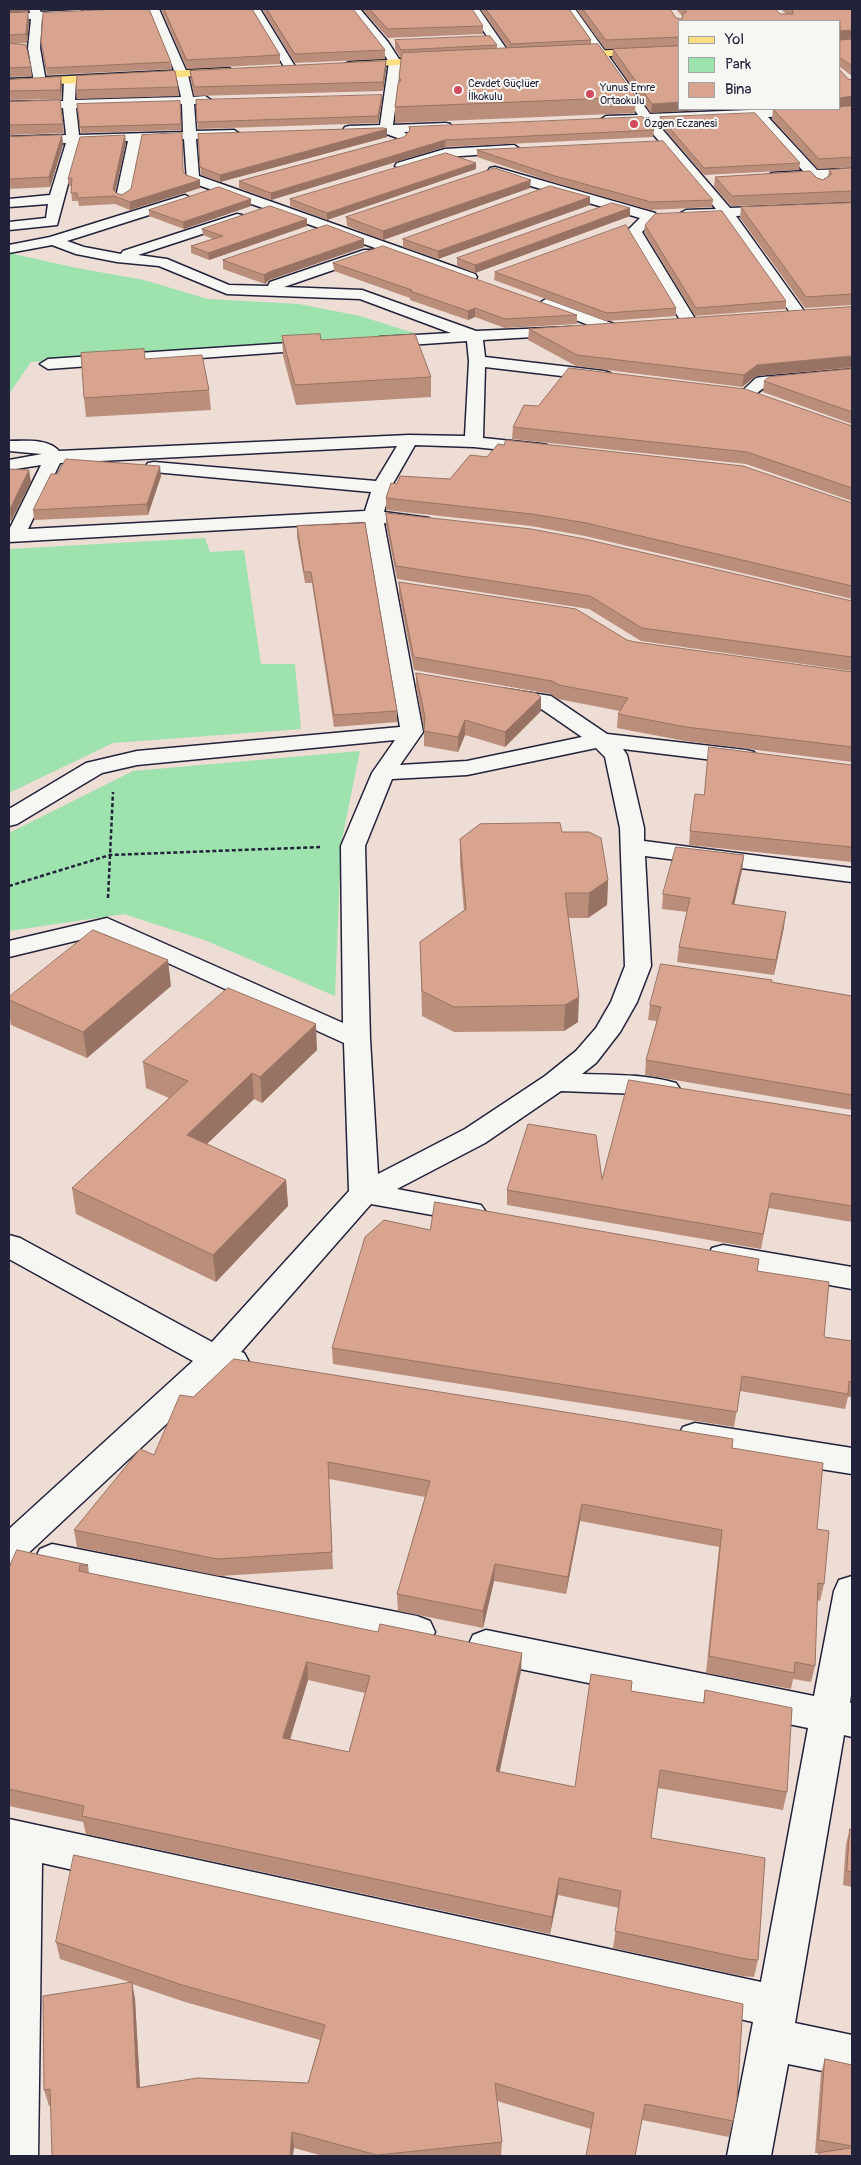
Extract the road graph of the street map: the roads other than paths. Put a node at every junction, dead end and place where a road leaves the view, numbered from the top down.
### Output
1 (144, 9) edge
2 (154, 9) edge
3 (255, 9) edge
4 (354, 9) edge
5 (474, 9) edge
6 (570, 9) edge
7 (35, 12) edge
8 (95, 12) edge
9 (9, 17) edge
10 (678, 50) edge
11 (602, 53) junction
12 (554, 55) edge
13 (511, 57) joint
14 (488, 58) edge
15 (451, 60) edge
16 (395, 62) junction
17 (338, 66) edge
18 (290, 68) edge
19 (241, 71) edge
20 (182, 74) junction
21 (70, 81) junction
22 (40, 82) junction
23 (9, 83) edge
24 (373, 96) edge
25 (392, 96) junction
26 (188, 100) junction
27 (218, 100) edge
28 (69, 104) junction
29 (9, 106) edge
30 (852, 110) edge
31 (756, 111) edge
32 (646, 118) junction
33 (589, 121) edge
34 (454, 126) edge
35 (337, 131) edge
36 (250, 134) edge
37 (191, 135) junction
38 (387, 136) junction
39 (134, 137) junction
40 (73, 140) junction
41 (9, 141) edge
42 (666, 142) junction
43 (646, 143) edge
44 (530, 148) edge
45 (445, 153) junction
46 (390, 170) edge
47 (852, 173) edge
48 (812, 174) junction
49 (764, 177) edge
50 (718, 180) edge
51 (247, 181) edge
52 (700, 181) junction
53 (219, 188) junction
54 (549, 188) junction
55 (531, 195) edge
56 (123, 197) edge
57 (56, 199) junction
58 (290, 201) edge
59 (9, 203) edge
60 (610, 204) junction
61 (271, 206) junction
62 (851, 209) edge
63 (726, 212) junction
64 (583, 214) edge
65 (660, 215) junction
66 (352, 217) edge
67 (9, 226) edge
68 (324, 226) junction
69 (623, 226) edge
70 (306, 232) edge
71 (53, 240) junction
72 (406, 240) edge
73 (388, 246) junction
74 (9, 249) edge
75 (117, 258) junction
76 (457, 260) edge
77 (208, 266) dead end
78 (440, 266) junction
79 (190, 273) junction
80 (483, 279) edge
81 (262, 290) junction
82 (533, 300) edge
83 (817, 314) edge
84 (778, 315) edge
85 (799, 315) junction
86 (709, 320) edge
87 (689, 322) junction
88 (671, 323) edge
89 (626, 326) edge
90 (608, 327) junction
91 (475, 336) junction
92 (366, 343) edge
93 (336, 345) edge
94 (477, 361) junction
95 (48, 364) dead end
96 (852, 374) edge
97 (618, 378) edge
98 (727, 392) edge
99 (747, 394) junction
100 (764, 400) edge
101 (409, 440) junction
102 (474, 442) junction
103 (9, 446) edge
104 (563, 451) edge
105 (54, 458) junction
106 (9, 466) edge
107 (382, 487) junction
108 (373, 516) junction
109 (442, 524) edge
110 (12, 536) edge
111 (402, 676) junction
112 (430, 681) edge
113 (486, 691) edge
114 (412, 732) junction
115 (601, 740) junction
116 (765, 760) edge
117 (383, 773) junction
118 (9, 820) edge
119 (633, 847) junction
120 (852, 874) edge
121 (9, 949) edge
122 (357, 1039) junction
123 (555, 1082) junction
124 (687, 1093) edge
125 (364, 1193) junction
126 (501, 1217) edge
127 (9, 1246) edge
128 (696, 1251) edge
129 (852, 1278) edge
130 (216, 1359) junction
131 (265, 1367) edge
132 (666, 1431) edge
133 (852, 1461) edge
134 (9, 1550) edge
135 (852, 1591) edge
136 (840, 1718) edge
137 (16, 1839) edge
138 (775, 2024) junction
139 (852, 2056) edge
140 (14, 2150) edge
141 (749, 2156) edge

1 - 2 street
2 - 20 street
3 - 18 street
4 - 16 street
5 - 13 street
6 - 11 street
7 - 8 street
7 - 9 street
7 - 22 street
10 - 11 main road
11 - 12 main road
11 - 32 street
13 - 14 main road
15 - 16 main road
16 - 17 main road
16 - 25 street
19 - 20 main road
20 - 21 main road
20 - 26 street
21 - 22 main road
21 - 28 street
22 - 23 main road
24 - 25 street
25 - 38 street
26 - 27 street
26 - 28 street
26 - 37 street
28 - 29 street
28 - 40 street
30 - 31 street
31 - 32 street
31 - 48 street
32 - 33 street
32 - 42 street
34 - 38 street
35 - 38 street
36 - 37 street
37 - 39 street
37 - 53 street
38 - 45 street
39 - 40 street
39 - 56 street
40 - 41 street
40 - 57 street
42 - 43 street
42 - 52 street
44 - 45 street
45 - 46 street
45 - 54 street
47 - 48 street
48 - 49 street
48 - 62 street
50 - 52 street
51 - 53 street
52 - 63 street
53 - 61 street
53 - 71 street
54 - 55 street
54 - 60 street
57 - 59 street
57 - 67 street
58 - 61 street
60 - 64 street
60 - 65 street
61 - 68 street
61 - 75 street
62 - 63 street
63 - 65 street
63 - 85 street
65 - 69 street
65 - 87 street
66 - 68 street
68 - 70 street
68 - 73 street
71 - 74 street
71 - 75 street
72 - 73 street
73 - 78 street
73 - 81 street
75 - 79 street
76 - 78 street
77 - 79 street
78 - 80 street
79 - 81 street
81 - 91 street
82 - 90 street
83 - 85 street
84 - 85 street
86 - 87 street
87 - 88 street
89 - 90 street
90 - 91 street
91 - 92 street
91 - 94 street
93 - 95 street
94 - 97 street
94 - 102 street
96 - 99 street
98 - 99 street
99 - 100 street
101 - 102 street
101 - 105 street
101 - 107 street
102 - 104 street
103 - 105 street
105 - 106 street
105 - 107 street
105 - 110 street
107 - 108 street
108 - 109 street
108 - 110 street
108 - 111 street
111 - 112 street
111 - 114 street
113 - 115 street
114 - 117 street
114 - 118 street
115 - 116 street
115 - 117 street
115 - 119 street
117 - 122 street
119 - 120 street
119 - 123 street
121 - 122 street
122 - 125 street
123 - 124 street
123 - 125 street
125 - 126 street
125 - 130 street
127 - 130 street
128 - 129 street
130 - 131 street
130 - 134 street
132 - 133 street
134 - 136 street
135 - 136 street
136 - 138 street
137 - 138 street
137 - 140 street
138 - 139 street
138 - 141 street

